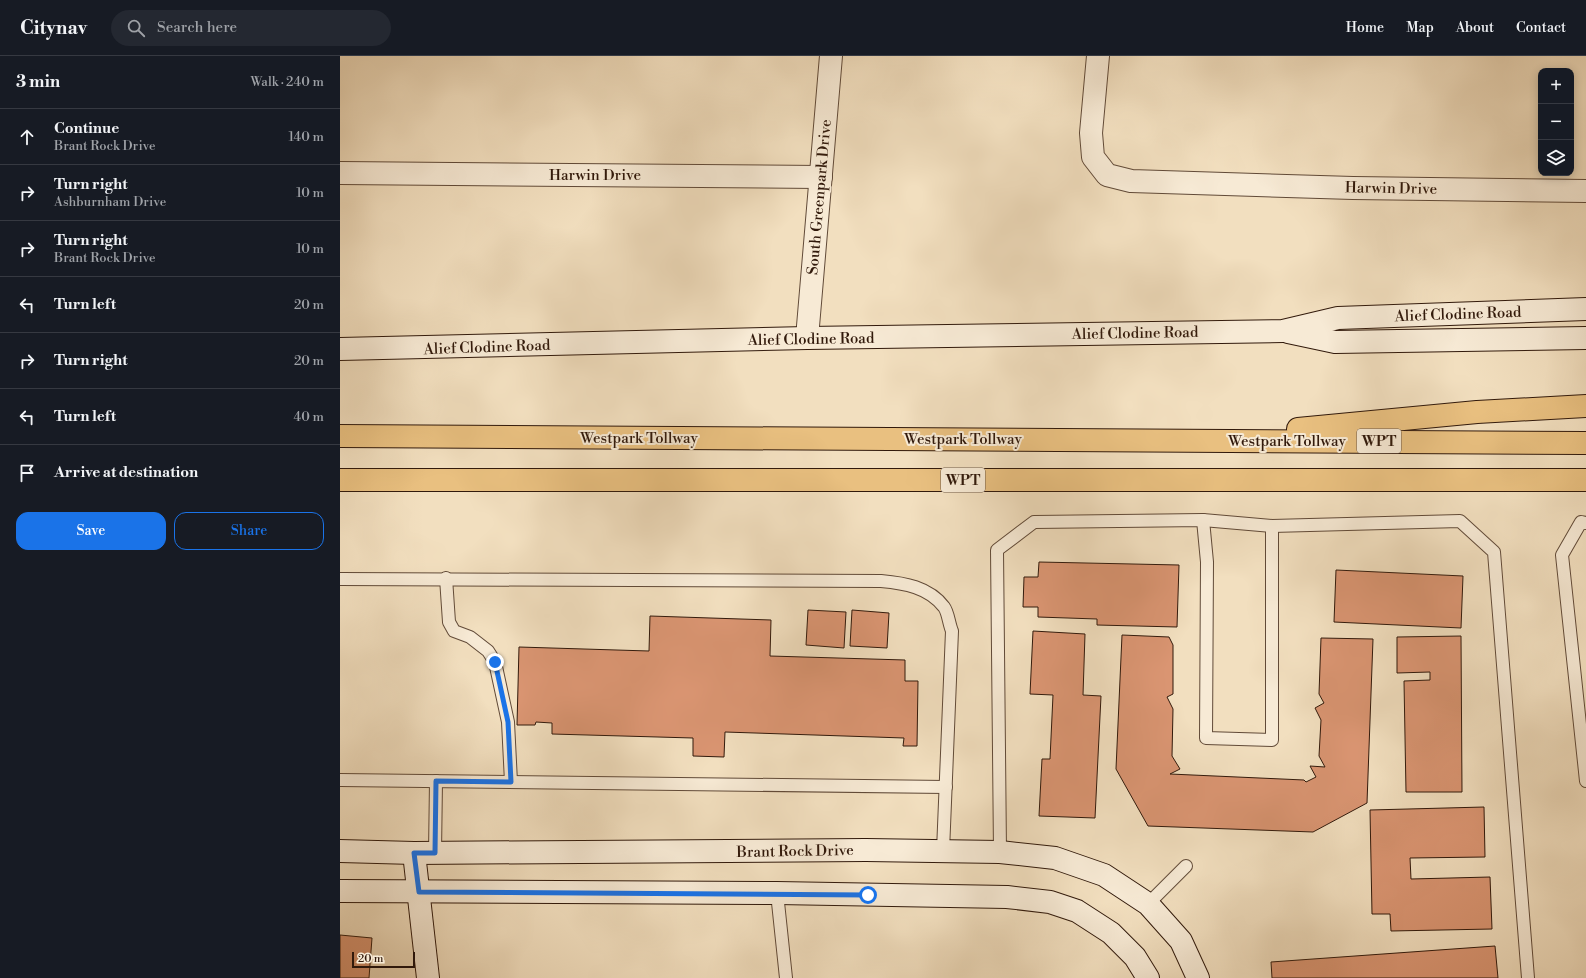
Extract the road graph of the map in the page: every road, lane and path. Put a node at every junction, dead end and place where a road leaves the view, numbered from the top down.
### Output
1 (831, 56) edge
2 (1098, 56) edge
3 (340, 173) edge
4 (821, 177) junction
5 (1586, 191) edge
6 (1586, 309) edge
7 (1283, 331) junction
8 (807, 338) junction
9 (1586, 338) edge
10 (340, 349) edge
11 (1586, 406) edge
12 (340, 436) edge
13 (1172, 440) junction
14 (1586, 443) edge
15 (340, 480) edge
16 (1586, 480) edge
17 (1203, 520) junction
18 (1586, 523) edge
19 (1272, 526) junction
20 (446, 578) junction
21 (340, 579) edge
22 (340, 780) edge
23 (436, 781) junction
24 (1586, 781) edge
25 (511, 782) junction
26 (946, 787) junction
27 (340, 851) edge
28 (943, 851) junction
29 (1000, 852) junction
30 (414, 853) junction
31 (435, 853) junction
32 (1186, 866) dead end
33 (340, 891) edge
34 (419, 892) junction
35 (778, 893) junction
36 (1148, 904) junction
37 (428, 978) edge
38 (786, 978) edge
39 (1148, 978) edge
40 (1198, 978) edge
41 (1528, 978) edge

1 - 4 street, South Greenpark Drive
2 - 5 street, Harwin Drive
3 - 4 street, Harwin Drive
4 - 8 street, South Greenpark Drive
6 - 7 street, Alief Clodine Road
7 - 8 street, Alief Clodine Road
7 - 9 street, Alief Clodine Road
8 - 10 street, Alief Clodine Road
11 - 13 highway
12 - 13 highway, Westpark Tollway / WPT
13 - 14 highway, Westpark Tollway / WPT
15 - 16 highway, WPT
17 - 19 lane
17 - 19 lane
17 - 29 lane
18 - 24 lane
19 - 41 lane
20 - 21 lane
20 - 25 lane
20 - 26 lane
22 - 23 lane
23 - 25 lane
23 - 31 lane
25 - 26 lane
26 - 28 lane
27 - 30 street, Brant Rock Drive
28 - 29 street, Brant Rock Drive
28 - 31 street, Brant Rock Drive
29 - 36 street, Brant Rock Drive
30 - 31 street, Brant Rock Drive
30 - 34 street
32 - 36 lane
33 - 34 street
34 - 35 street
34 - 37 street
35 - 38 lane
35 - 39 street
36 - 40 street, Brant Rock Drive

